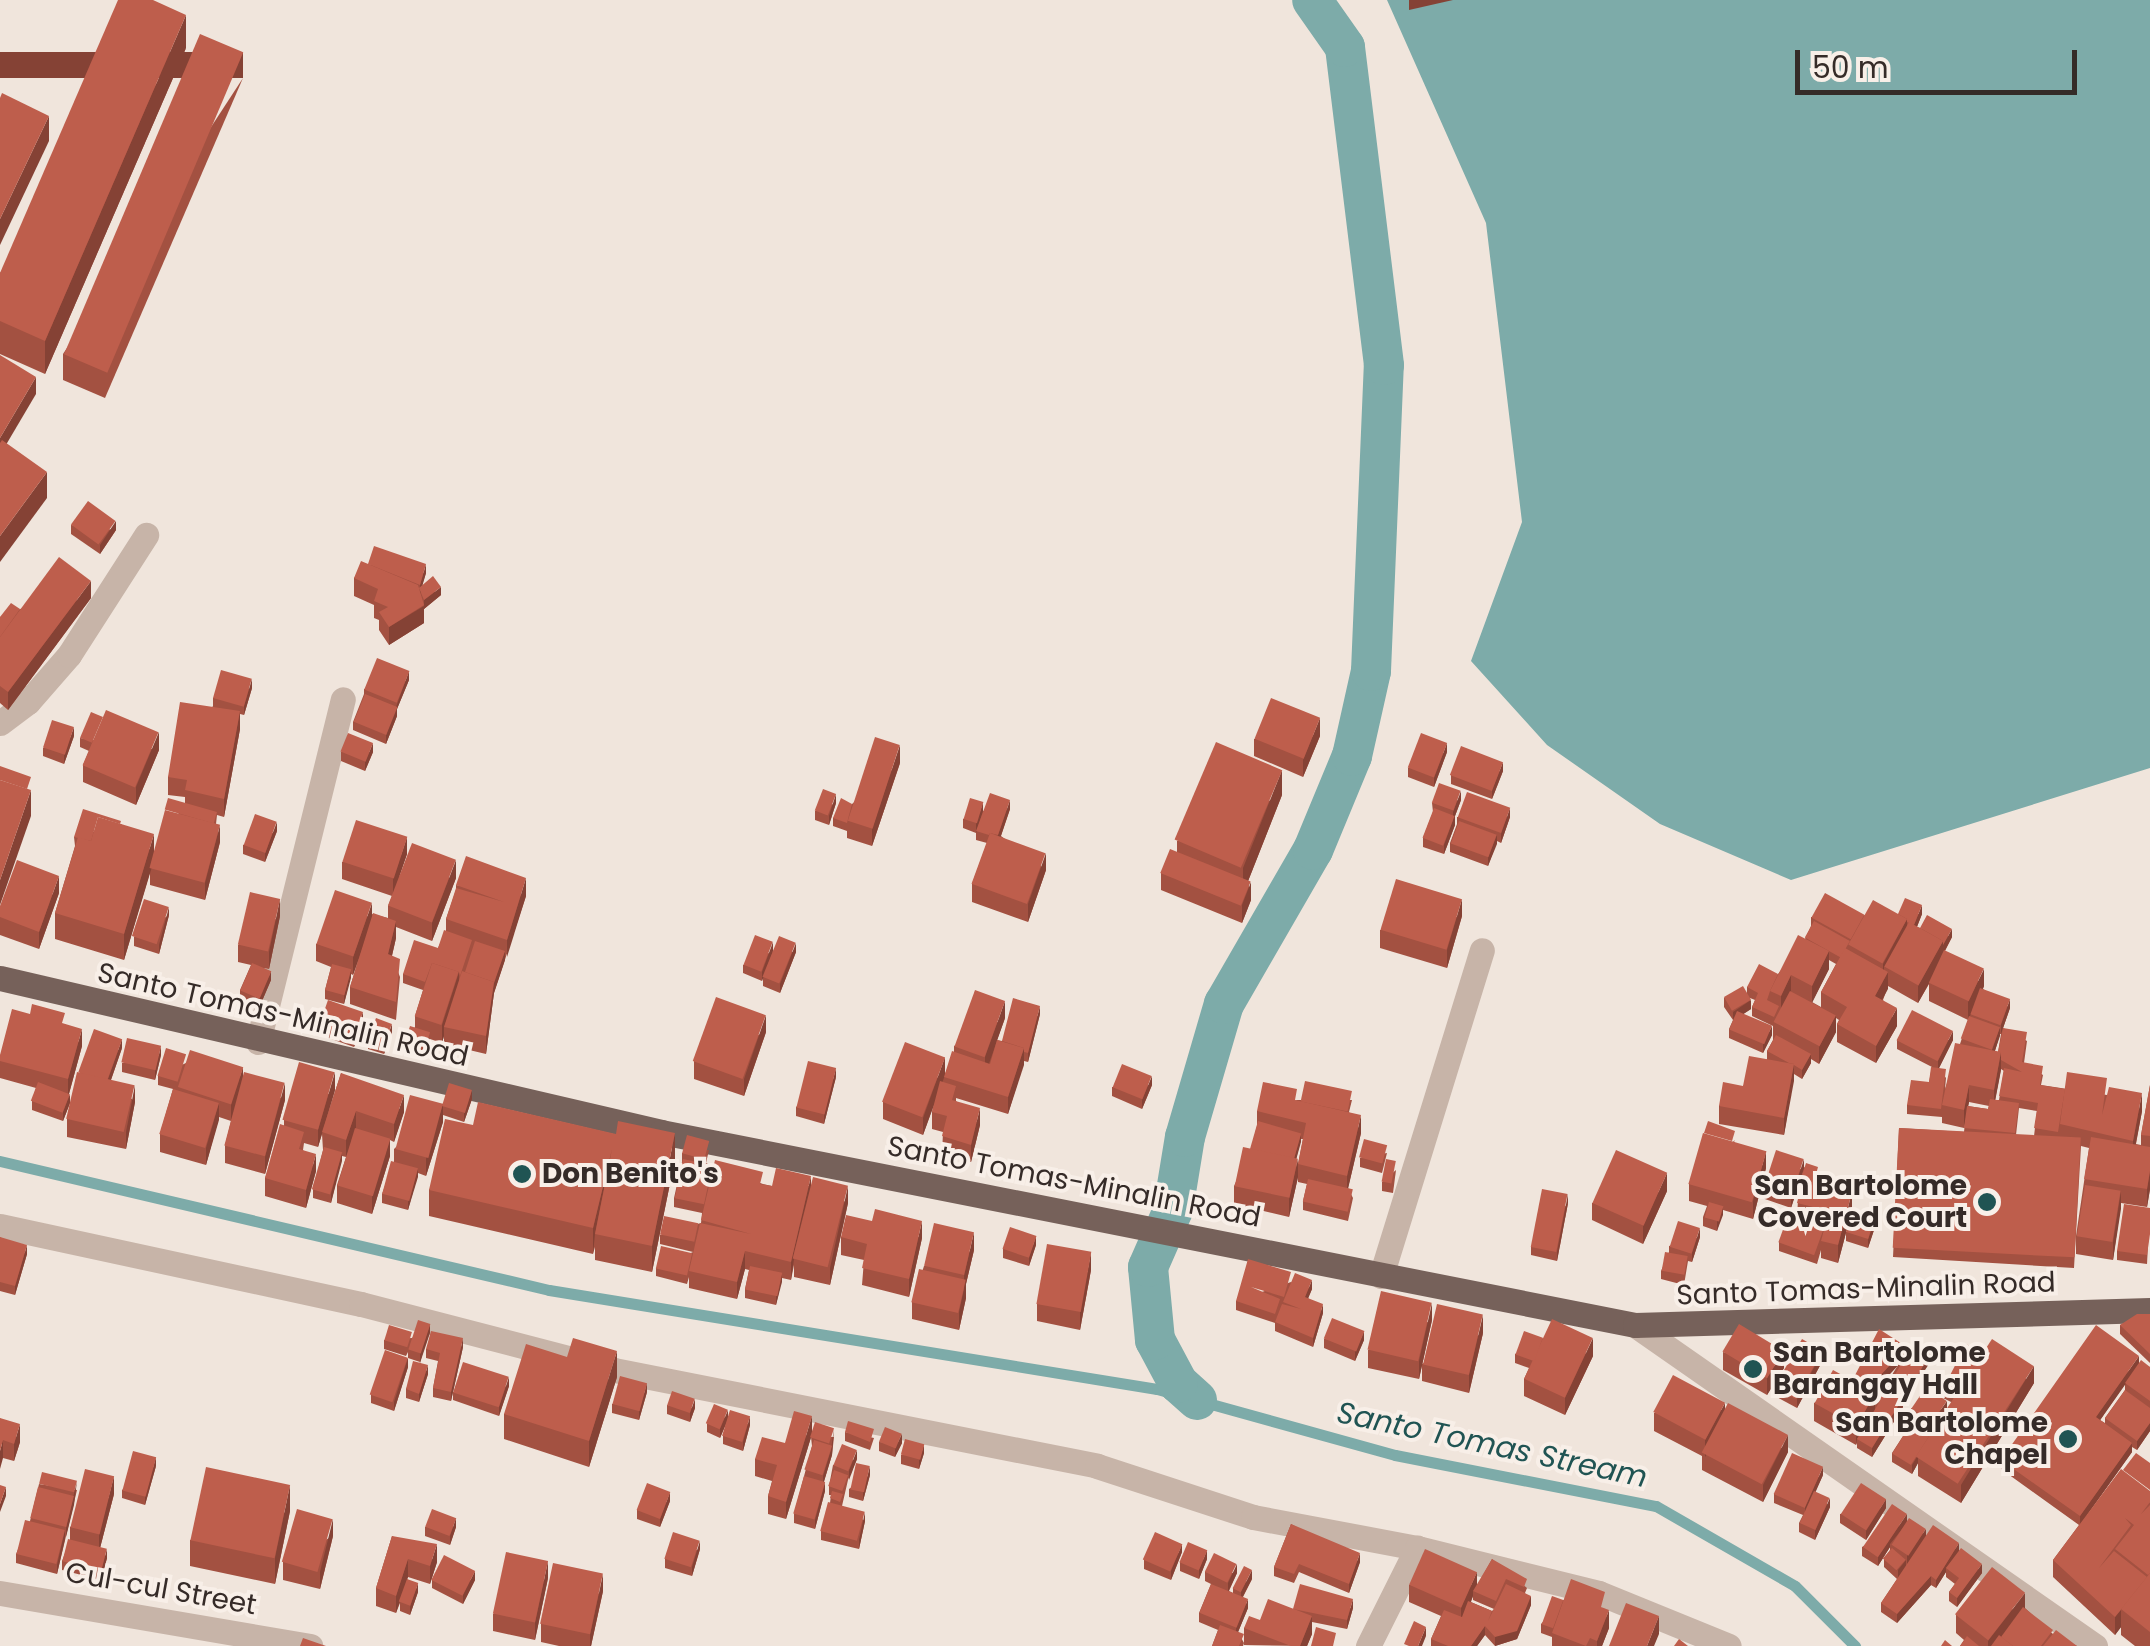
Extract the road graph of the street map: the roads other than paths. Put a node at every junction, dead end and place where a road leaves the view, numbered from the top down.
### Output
1 (146, 535) dead end
2 (342, 699) dead end
3 (0, 723) edge
4 (1482, 950) dead end
5 (0, 978) edge
6 (258, 1042) junction
7 (0, 1226) edge
8 (1381, 1276) junction
9 (2150, 1310) edge
10 (1635, 1325) junction
11 (1417, 1548) junction
12 (0, 1593) edge
13 (311, 1646) edge
14 (1368, 1646) edge
15 (1730, 1646) edge
16 (2095, 1646) edge

1 - 3 street
2 - 6 street
4 - 8 street
5 - 6 main road, Santo Tomas-Minalin Road
6 - 8 main road, Santo Tomas-Minalin Road
7 - 11 street
8 - 10 main road, Santo Tomas-Minalin Road
9 - 10 main road, Santo Tomas-Minalin Road
10 - 16 street
11 - 14 street
11 - 15 street
12 - 13 street, Cul-cul Street

